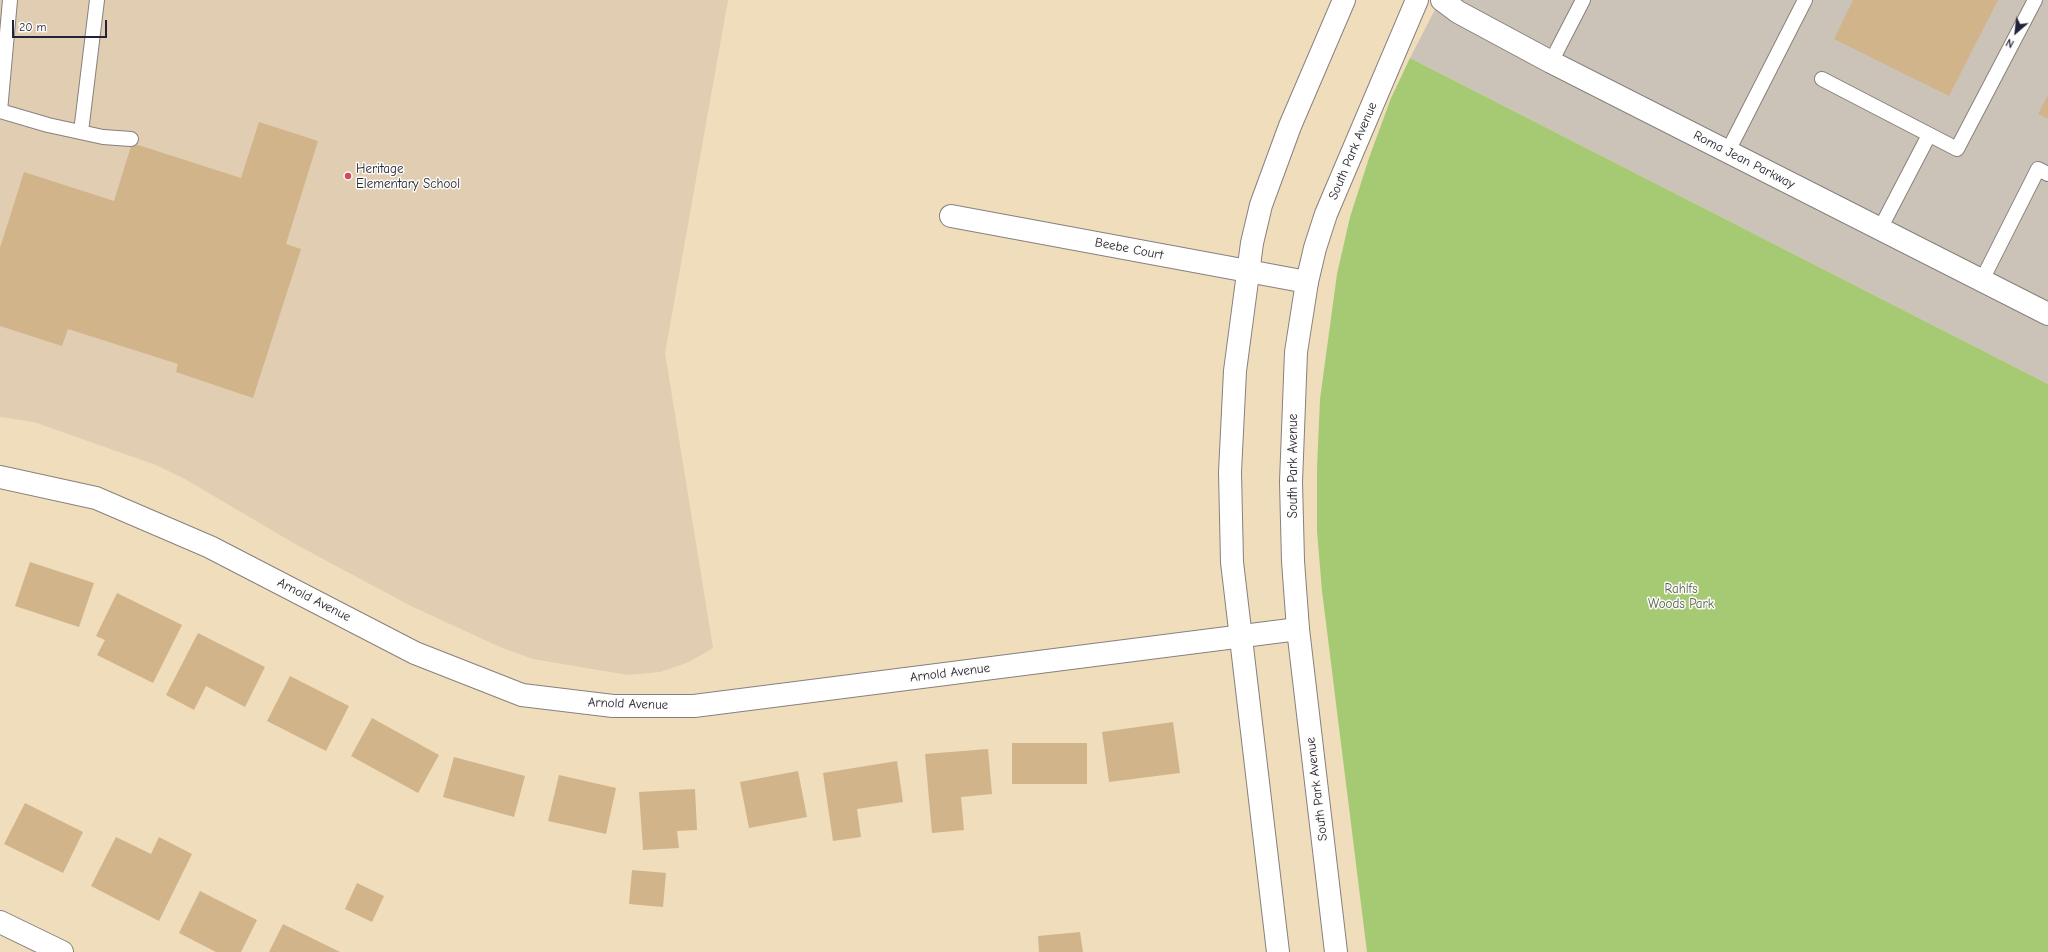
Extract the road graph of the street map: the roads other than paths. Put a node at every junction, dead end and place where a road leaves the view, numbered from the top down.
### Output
1 (10, 0) edge
2 (97, 0) edge
3 (1344, 0) edge
4 (1417, 0) edge
5 (1442, 0) edge
6 (1583, 0) edge
7 (1806, 0) edge
8 (2035, 0) edge
9 (1551, 62) junction
10 (1822, 79) dead end
11 (0, 111) edge
12 (80, 132) junction
13 (1929, 135) junction
14 (131, 139) dead end
15 (1728, 151) junction
16 (2048, 174) edge
17 (951, 216) dead end
18 (1880, 229) junction
19 (1247, 271) junction
20 (1982, 280) junction
21 (1307, 282) junction
22 (2048, 314) edge
23 (0, 477) edge
24 (1298, 629) junction
25 (1240, 636) junction
26 (0, 922) edge
27 (62, 952) edge
28 (1278, 952) edge
29 (1336, 952) edge

1 - 11 lane
2 - 12 lane
3 - 19 street
4 - 21 street, South Park Avenue
5 - 9 street, Roma Jean Parkway
6 - 9 lane
7 - 15 lane
8 - 13 lane
9 - 15 street, Roma Jean Parkway
10 - 13 lane
11 - 12 lane
12 - 14 lane
13 - 18 lane
15 - 18 street, Roma Jean Parkway
16 - 20 lane
17 - 19 street, Beebe Court
18 - 20 street, Roma Jean Parkway
19 - 21 street, Beebe Court
19 - 25 street
20 - 22 street, Roma Jean Parkway
21 - 24 street, South Park Avenue
23 - 25 street, Arnold Avenue
24 - 25 street, Arnold Avenue
24 - 29 street, South Park Avenue
25 - 28 street
26 - 27 street

